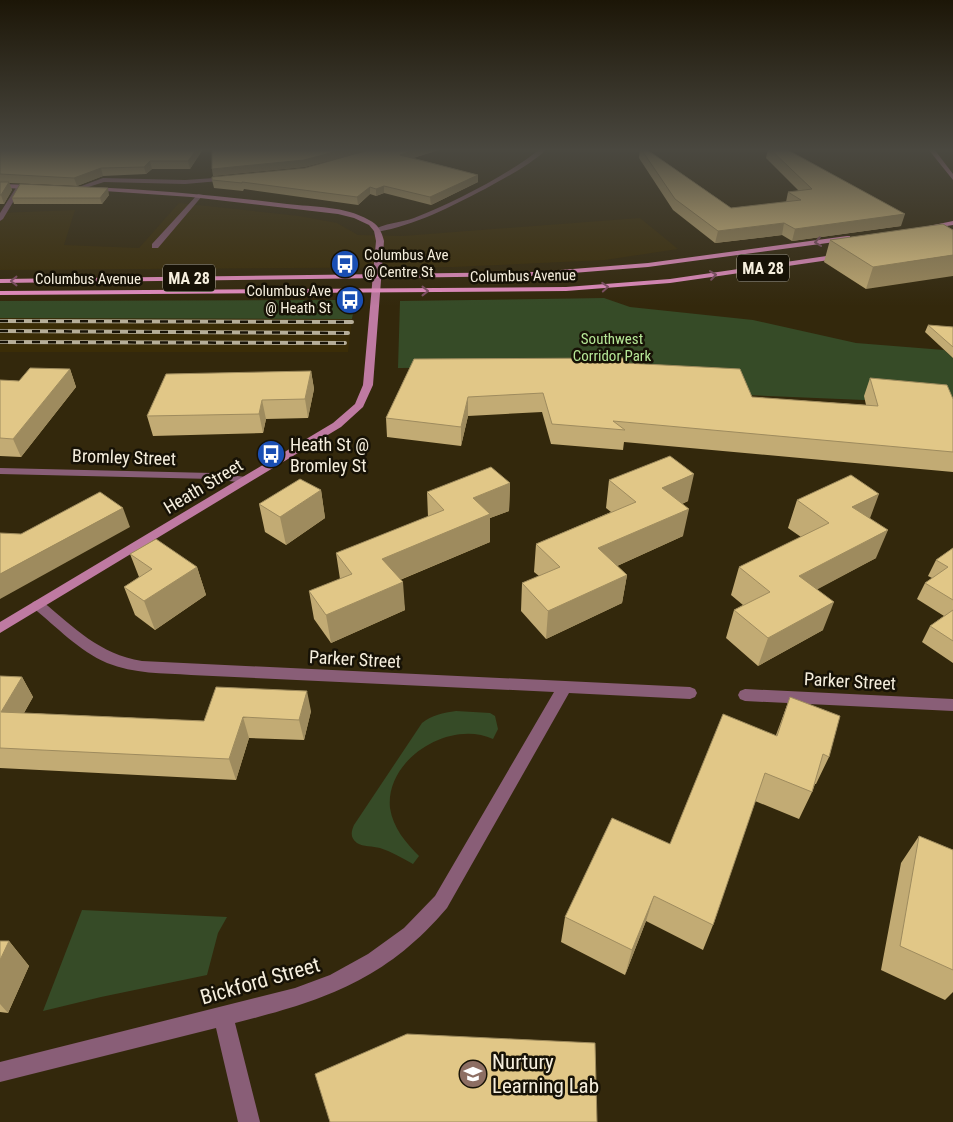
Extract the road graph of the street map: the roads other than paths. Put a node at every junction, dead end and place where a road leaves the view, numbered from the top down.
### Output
1 (10, 201) edge
2 (194, 201) edge
3 (250, 201) edge
4 (455, 201) edge
5 (0, 219) edge
6 (953, 223) edge
7 (922, 228) edge
8 (377, 230) junction
9 (859, 236) edge
10 (155, 246) dead end
11 (851, 254) edge
12 (377, 277) junction
13 (0, 281) edge
14 (376, 292) junction
15 (0, 293) edge
16 (0, 471) edge
17 (246, 480) junction
18 (38, 605) junction
19 (0, 628) edge
20 (565, 687) junction
21 (690, 693) dead end
22 (745, 695) dead end
23 (953, 705) edge
24 (222, 1017) junction
25 (0, 1072) edge
26 (248, 1122) edge

1 - 5 street
2 - 10 street
3 - 8 main road
4 - 8 street
6 - 7 main road
8 - 12 main road, Heath Street
9 -> 12 main road, Columbus Avenue / MA 28
14 -> 11 main road, Columbus Avenue / MA 28
12 -> 13 main road, Columbus Avenue / MA 28
12 - 14 main road, Heath Street
14 - 15 main road, Columbus Avenue / MA 28
14 - 17 main road, Heath Street
16 - 17 street, Bromley Street
17 - 18 main road, Heath Street
18 - 19 main road, Heath Street
18 - 20 street, Parker Street
20 - 21 street, Parker Street
20 - 24 street, Bickford Street
22 - 23 street, Parker Street
24 - 25 street, Bickford Street
24 - 26 street

